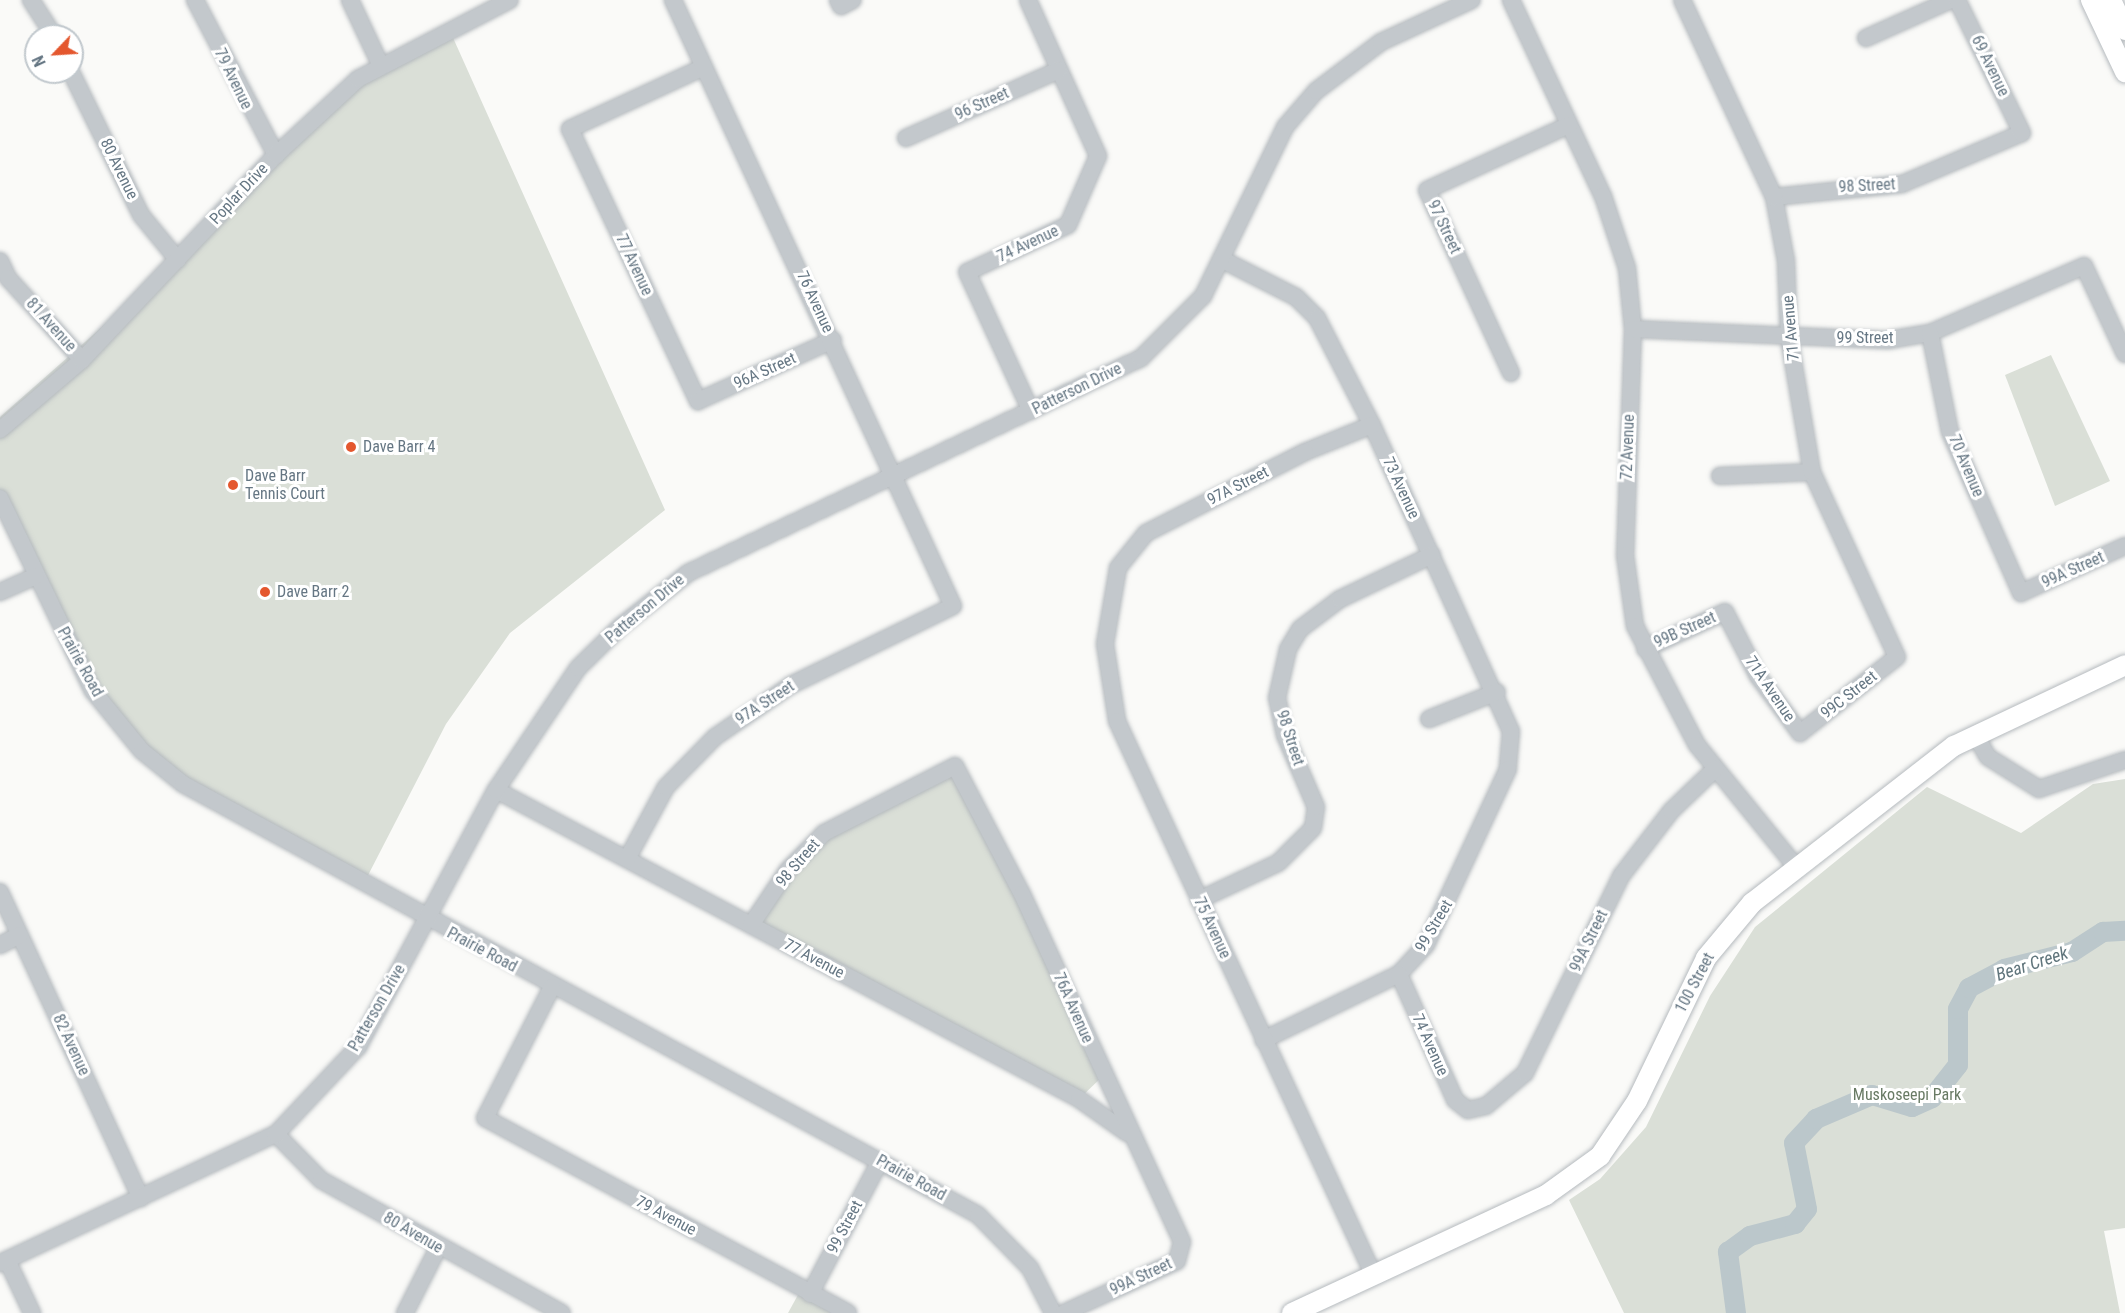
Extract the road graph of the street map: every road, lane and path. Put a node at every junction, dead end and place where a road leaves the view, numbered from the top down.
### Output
1 (31, 0) edge
2 (195, 0) edge
3 (350, 0) edge
4 (510, 0) edge
5 (673, 0) edge
6 (838, 0) edge
7 (853, 0) edge
8 (1028, 0) edge
9 (1472, 0) edge
10 (1511, 0) edge
11 (1682, 0) edge
12 (1950, 0) edge
13 (1958, 0) edge
14 (2091, 0) edge
15 (2111, 0) edge
16 (46, 24) edge
17 (2125, 30) edge
18 (1866, 38) dead end
19 (381, 66) junction
20 (704, 67) junction
21 (1059, 70) junction
22 (2125, 72) edge
23 (77, 84) edge
24 (1569, 125) junction
25 (2022, 133) joint
26 (906, 138) dead end
27 (276, 155) junction
28 (1774, 197) junction
29 (1221, 259) junction
30 (178, 260) junction
31 (0, 261) edge
32 (1633, 329) junction
33 (1930, 333) junction
34 (1789, 337) junction
35 (833, 340) junction
36 (2125, 354) edge
37 (82, 360) junction
38 (1511, 373) dead end
39 (698, 401) joint
40 (1031, 411) junction
41 (1372, 425) junction
42 (0, 430) edge
43 (1812, 472) junction
44 (895, 476) junction
45 (1720, 476) dead end
46 (0, 498) edge
47 (2125, 546) edge
48 (1432, 555) junction
49 (1118, 568) joint
50 (36, 576) junction
51 (0, 592) edge
52 (2020, 593) joint
53 (953, 606) joint
54 (1725, 612) joint
55 (1645, 649) junction
56 (1897, 657) joint
57 (2125, 665) edge
58 (1497, 693) junction
59 (1429, 719) dead end
60 (1800, 733) joint
61 (1975, 734) junction
62 (2125, 760) edge
63 (955, 766) joint
64 (1509, 769) joint
65 (1715, 769) junction
66 (496, 790) junction
67 (627, 859) junction
68 (1796, 867) junction
69 (0, 892) edge
70 (1199, 900) junction
71 (426, 921) junction
72 (751, 926) junction
73 (20, 935) junction
74 (0, 945) edge
75 (1399, 974) junction
76 (552, 987) junction
77 (1263, 1040) junction
78 (1103, 1076) junction
79 (1079, 1098) junction
80 (1468, 1110) joint
81 (276, 1134) junction
82 (1128, 1134) junction
83 (880, 1161) junction
84 (141, 1198) junction
85 (438, 1248) junction
86 (1179, 1252) joint
87 (4, 1262) edge
88 (1374, 1276) junction
89 (810, 1294) junction
90 (32, 1313) edge
91 (405, 1313) edge
92 (562, 1313) edge
93 (848, 1313) edge
94 (1053, 1313) edge
95 (1064, 1313) edge
96 (1292, 1313) edge

1 - 16 street
2 - 27 street, 79 Avenue
3 - 19 street
4 - 19 street, Poplar Drive
5 - 20 street, 76 Avenue
6 - 7 street
8 - 21 street, 74 Avenue
9 - 29 street, Patterson Drive
10 - 24 street, 72 Avenue
11 - 28 street, 71 Avenue
12 - 18 street
13 - 25 street, 69 Avenue
14 - 22 main road
15 - 17 main road
19 - 27 street, Poplar Drive
20 - 35 street, 76 Avenue
20 - 39 street, 77 Avenue
21 - 26 street, 96 Street
21 - 40 street, 74 Avenue
23 - 30 street, 80 Avenue
24 - 32 street, 72 Avenue
24 - 38 street, 97 Street
25 - 28 street, 98 Street
27 - 30 street, Poplar Drive
28 - 34 street, 71 Avenue
29 - 40 street, Patterson Drive
29 - 41 street, 73 Avenue
30 - 37 street, Poplar Drive
31 - 37 street, 81 Avenue
32 - 34 street, 99 Street
32 - 55 street, 72 Avenue
33 - 34 street, 99 Street
33 - 36 street, 99 Street
33 - 52 street, 70 Avenue
34 - 43 street, 71 Avenue
35 - 39 street, 96A Street
35 - 44 street, 76 Avenue
37 - 42 street, Poplar Drive
40 - 44 street, Patterson Drive
41 - 48 street, 73 Avenue
41 - 49 street, 97A Street
43 - 45 street
43 - 56 street, 71 Avenue
44 - 53 street, 76 Avenue
44 - 66 street, Patterson Drive
46 - 50 street, Prairie Road
47 - 52 street, 99A Street
48 - 58 street, 73 Avenue
48 - 70 street, 98 Street
49 - 70 street, 75 Avenue
50 - 51 street
50 - 71 street, Prairie Road
53 - 67 street, 97A Street
54 - 55 street, 99B Street
54 - 60 street, 71A Avenue
55 - 65 street, 72 Avenue
56 - 60 street, 99C Street
57 - 61 main road, 100 Street
58 - 59 street
58 - 64 street, 73 Avenue
61 - 62 street
61 - 68 main road, 100 Street
63 - 72 street, 98 Street
63 - 78 street, 76A Avenue
64 - 75 street, 99 Street
65 - 68 street, 72 Avenue
65 - 80 street, 99A Street
66 - 67 street, 77 Avenue
66 - 71 street, Patterson Drive
67 - 72 street, 77 Avenue
68 - 88 main road, 100 Street
69 - 73 street, 82 Avenue
70 - 77 street, 75 Avenue
71 - 76 street, Prairie Road
71 - 81 street, Patterson Drive
72 - 79 street, 77 Avenue
73 - 74 street
73 - 84 street, 82 Avenue
75 - 77 street, 99 Street
75 - 80 street, 74 Avenue
76 - 83 street, Prairie Road
76 - 89 street, 79 Avenue
77 - 88 street, 75 Avenue
78 - 79 street
78 - 82 street, 76A Avenue
79 - 82 street, 77 Avenue
81 - 84 street, Patterson Drive
81 - 85 street, 80 Avenue
82 - 86 street, 76A Avenue
83 - 89 street, 99 Street
83 - 94 street, Prairie Road
84 - 87 street, Patterson Drive
85 - 91 street
85 - 92 street, 80 Avenue
86 - 95 street, 99A Street
87 - 90 street
88 - 96 main road, 100 Street
89 - 93 street, 79 Avenue

